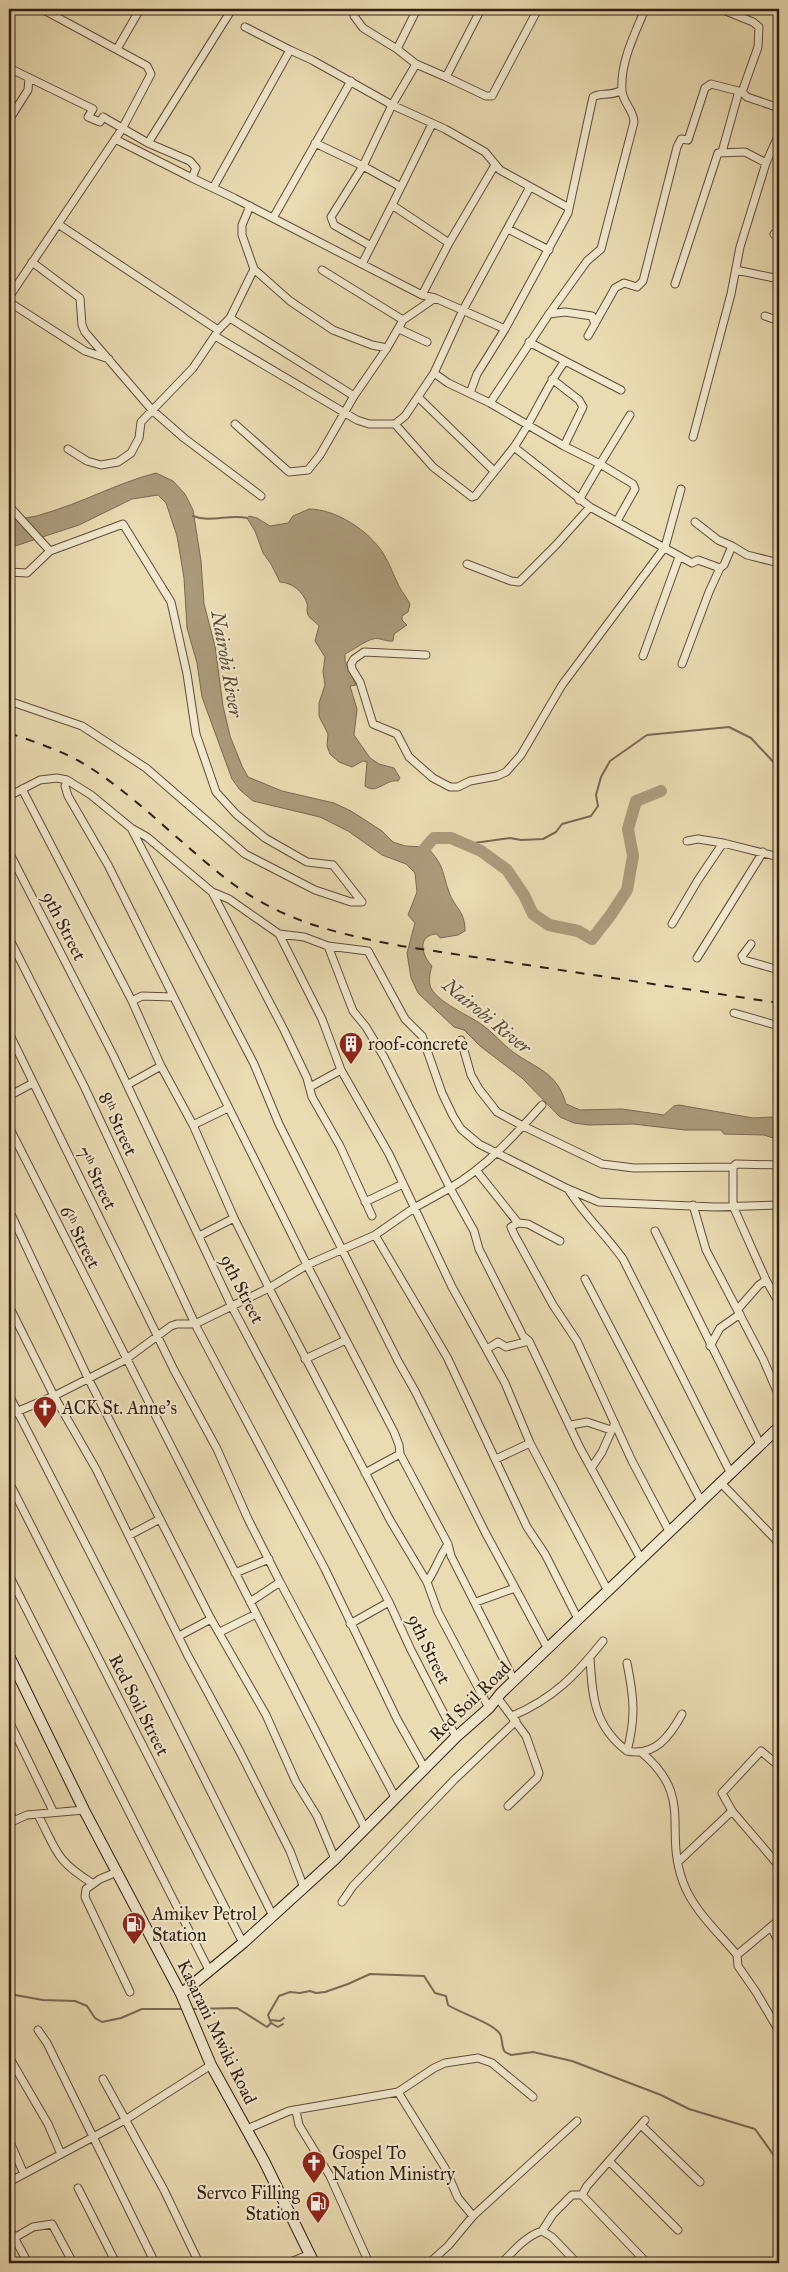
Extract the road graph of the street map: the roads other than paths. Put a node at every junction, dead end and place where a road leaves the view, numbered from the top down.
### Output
1 (42, 9) edge
2 (140, 9) edge
3 (232, 9) edge
4 (355, 9) edge
5 (417, 9) edge
6 (481, 9) edge
7 (538, 9) edge
8 (645, 9) edge
9 (721, 9) edge
10 (245, 27) dead end
11 (117, 49) junction
12 (397, 49) junction
13 (290, 50) junction
14 (416, 64) junction
15 (9, 68) edge
16 (446, 77) junction
17 (28, 78) junction
18 (350, 81) junction
19 (622, 90) junction
20 (740, 91) junction
21 (392, 105) junction
22 (779, 108) edge
23 (9, 120) edge
24 (432, 124) junction
25 (122, 129) junction
26 (779, 134) edge
27 (115, 138) junction
28 (148, 143) junction
29 (316, 143) junction
30 (722, 152) junction
31 (766, 163) junction
32 (495, 165) junction
33 (363, 166) junction
34 (192, 178) junction
35 (401, 187) junction
36 (530, 187) junction
37 (214, 188) junction
38 (250, 206) junction
39 (392, 206) junction
40 (569, 208) junction
41 (274, 218) junction
42 (58, 224) junction
43 (508, 229) junction
44 (450, 243) junction
45 (371, 246) junction
46 (549, 250) junction
47 (32, 262) junction
48 (362, 264) junction
49 (254, 270) junction
50 (322, 270) dead end
51 (736, 270) junction
52 (779, 278) edge
53 (675, 284) dead end
54 (422, 295) junction
55 (9, 297) edge
56 (435, 298) junction
57 (9, 302) edge
58 (463, 310) junction
59 (548, 314) junction
60 (766, 316) dead end
61 (230, 318) junction
62 (403, 320) junction
63 (779, 321) edge
64 (595, 324) junction
65 (399, 329) junction
66 (505, 329) junction
67 (216, 333) junction
68 (588, 336) dead end
69 (427, 342) dead end
70 (529, 342) junction
71 (387, 348) junction
72 (109, 359) junction
73 (565, 361) junction
74 (434, 373) junction
75 (552, 379) junction
76 (621, 390) dead end
77 (470, 393) junction
78 (354, 396) junction
79 (418, 396) junction
80 (490, 403) junction
81 (152, 410) junction
82 (344, 414) junction
83 (630, 415) dead end
84 (235, 424) dead end
85 (395, 424) junction
86 (528, 426) junction
87 (693, 437) dead end
88 (564, 446) junction
89 (514, 448) junction
90 (68, 449) dead end
91 (600, 464) junction
92 (494, 471) junction
93 (681, 489) dead end
94 (260, 496) dead end
95 (579, 500) junction
96 (9, 506) edge
97 (590, 507) junction
98 (617, 521) junction
99 (695, 522) dead end
100 (732, 546) junction
101 (665, 547) junction
102 (50, 551) junction
103 (679, 557) junction
104 (779, 563) edge
105 (467, 564) dead end
106 (720, 568) junction
107 (9, 572) edge
108 (426, 655) dead end
109 (643, 656) dead end
110 (682, 664) dead end
111 (9, 701) edge
112 (66, 780) junction
113 (22, 789) junction
114 (9, 796) edge
115 (131, 828) junction
116 (687, 841) dead end
117 (723, 843) junction
118 (9, 852) edge
119 (763, 852) junction
120 (779, 857) edge
121 (212, 892) junction
122 (672, 924) dead end
123 (279, 934) junction
124 (9, 938) edge
125 (750, 944) dead end
126 (328, 946) junction
127 (698, 958) dead end
128 (779, 970) edge
129 (172, 997) junction
130 (132, 1001) junction
131 (734, 1013) dead end
132 (779, 1026) edge
133 (9, 1033) edge
134 (461, 1040) dead end
135 (161, 1066) junction
136 (341, 1070) junction
137 (33, 1084) junction
138 (127, 1085) junction
139 (310, 1087) junction
140 (9, 1096) edge
141 (542, 1105) dead end
142 (228, 1108) junction
143 (193, 1125) junction
144 (523, 1126) junction
145 (9, 1127) edge
146 (496, 1154) junction
147 (779, 1165) edge
148 (733, 1167) junction
149 (476, 1170) junction
150 (404, 1184) junction
151 (450, 1188) junction
152 (568, 1189) junction
153 (365, 1202) junction
154 (693, 1205) junction
155 (733, 1206) junction
156 (779, 1206) edge
157 (414, 1208) junction
158 (9, 1210) edge
159 (372, 1216) dead end
160 (234, 1218) junction
161 (518, 1223) junction
162 (655, 1231) dead end
163 (375, 1235) junction
164 (199, 1236) junction
165 (560, 1241) dead end
166 (343, 1249) junction
167 (307, 1265) junction
168 (585, 1279) dead end
169 (766, 1280) junction
170 (269, 1288) junction
171 (779, 1303) edge
172 (9, 1306) edge
173 (232, 1306) junction
174 (739, 1312) junction
175 (195, 1324) junction
176 (158, 1335) junction
177 (346, 1340) junction
178 (529, 1342) junction
179 (710, 1346) junction
180 (487, 1349) junction
181 (305, 1359) junction
182 (125, 1360) junction
183 (88, 1378) junction
184 (9, 1395) edge
185 (54, 1396) junction
186 (779, 1396) edge
187 (17, 1411) junction
188 (9, 1415) edge
189 (571, 1426) junction
190 (613, 1427) junction
191 (779, 1427) edge
192 (530, 1443) junction
193 (760, 1444) junction
194 (400, 1454) junction
195 (496, 1459) junction
196 (592, 1467) junction
197 (365, 1472) junction
198 (730, 1472) junction
199 (9, 1482) edge
200 (720, 1482) junction
201 (701, 1501) junction
202 (160, 1519) junction
203 (669, 1532) junction
204 (130, 1535) junction
205 (779, 1543) edge
206 (448, 1544) junction
207 (269, 1559) junction
208 (641, 1559) junction
209 (235, 1573) junction
210 (9, 1575) edge
211 (280, 1582) junction
212 (427, 1582) junction
213 (515, 1588) junction
214 (608, 1591) junction
215 (250, 1602) junction
216 (389, 1602) junction
217 (476, 1602) junction
218 (256, 1614) junction
219 (211, 1619) junction
220 (578, 1619) junction
221 (350, 1624) junction
222 (220, 1632) junction
223 (179, 1636) junction
224 (604, 1641) dead end
225 (548, 1648) junction
226 (9, 1656) edge
227 (590, 1657) junction
228 (627, 1663) dead end
229 (514, 1680) junction
230 (497, 1697) junction
231 (489, 1708) junction
232 (682, 1714) dead end
233 (514, 1718) junction
234 (9, 1721) edge
235 (456, 1736) junction
236 (627, 1752) junction
237 (641, 1752) junction
238 (779, 1766) edge
239 (425, 1769) junction
240 (395, 1797) junction
241 (508, 1806) dead end
242 (9, 1808) edge
243 (84, 1810) junction
244 (732, 1811) junction
245 (53, 1812) junction
246 (38, 1815) junction
247 (11, 1821) edge
248 (365, 1828) junction
249 (335, 1859) junction
250 (678, 1862) junction
251 (779, 1866) edge
252 (117, 1872) junction
253 (92, 1883) junction
254 (304, 1888) junction
255 (342, 1902) dead end
256 (273, 1916) junction
257 (779, 1920) edge
258 (772, 1929) junction
259 (779, 1942) edge
260 (243, 1943) junction
261 (737, 1955) junction
262 (209, 1970) junction
263 (130, 1992) dead end
264 (181, 1994) junction
265 (38, 2030) dead end
266 (779, 2031) edge
267 (9, 2057) edge
268 (212, 2065) junction
269 (103, 2079) dead end
270 (398, 2092) junction
271 (532, 2097) dead end
272 (296, 2111) junction
273 (126, 2120) junction
274 (577, 2121) dead end
275 (248, 2129) junction
276 (93, 2136) junction
277 (9, 2140) edge
278 (61, 2154) junction
279 (610, 2162) junction
280 (24, 2174) junction
281 (9, 2182) edge
282 (700, 2182) dead end
283 (78, 2188) dead end
284 (582, 2195) junction
285 (473, 2216) junction
286 (9, 2228) edge
287 (678, 2230) dead end
288 (542, 2231) junction
289 (14, 2238) junction
290 (311, 2259) edge
291 (779, 2260) edge
292 (28, 2263) edge
293 (72, 2263) edge
294 (116, 2263) edge
295 (155, 2263) edge
296 (199, 2263) edge
297 (288, 2263) edge
298 (369, 2263) edge
299 (429, 2263) edge
300 (502, 2263) edge
301 (577, 2263) edge
302 (648, 2263) edge
303 (774, 2263) edge

1 - 11 street
2 - 11 street
3 - 28 street
4 - 12 street
5 - 12 street
6 - 16 street
7 - 16 street
8 - 19 street
9 - 20 street
10 - 13 street
11 - 25 street
12 - 14 street
13 - 18 street
13 - 37 street
14 - 16 street
14 - 21 street
15 - 17 street
17 - 23 street
17 - 25 street
18 - 21 street
18 - 29 street
19 - 40 street
19 - 59 street
20 - 22 street
20 - 30 street
20 - 64 street
21 - 24 street
21 - 33 street
24 - 32 street
24 - 35 street
25 - 27 street
25 - 28 street
26 - 31 street
27 - 34 street
27 - 42 street
28 - 34 street
29 - 33 street
29 - 41 street
30 - 31 street
30 - 53 street
31 - 51 street
32 - 36 street
32 - 44 street
33 - 35 street
33 - 45 street
34 - 37 street
35 - 39 street
36 - 40 street
36 - 43 street
37 - 38 street
38 - 41 street
38 - 49 street
39 - 44 street
39 - 45 street
40 - 46 street
41 - 48 street
42 - 47 street
42 - 67 street
43 - 46 street
43 - 58 street
44 - 54 street
45 - 48 street
46 - 66 street
47 - 55 street
47 - 72 street
48 - 54 street
49 - 61 street
49 - 71 street
50 - 62 street
51 - 52 street
51 - 87 street
54 - 56 street
56 - 58 street
56 - 62 street
57 - 72 street
58 - 66 street
58 - 74 street
59 - 64 street
59 - 70 street
60 - 63 street
61 - 67 street
61 - 78 street
62 - 65 street
64 - 68 street
65 - 69 street
65 - 71 street
66 - 77 street
67 - 81 street
67 - 82 street
70 - 73 street
70 - 80 street
71 - 78 street
72 - 81 street
73 - 75 street
73 - 76 street
74 - 77 street
74 - 79 street
75 - 86 street
75 - 88 street
77 - 80 street
78 - 82 street
79 - 85 street
79 - 92 street
80 - 86 street
81 - 90 street
81 - 94 street
82 - 84 street
82 - 85 street
83 - 91 street
85 - 92 street
86 - 88 street
86 - 89 street
88 - 91 street
89 - 92 street
89 - 95 street
91 - 95 street
91 - 98 street
93 - 101 street
95 - 97 street
96 - 102 street
97 - 98 street
97 - 105 street
98 - 101 street
99 - 100 street
100 - 104 street
100 - 106 street
101 - 103 street
101 - 108 street
102 - 107 street
102 - 111 street
103 - 106 street
103 - 109 street
106 - 110 street
112 - 113 street
112 - 115 street
112 - 129 street
113 - 114 street
113 - 130 street
115 - 121 street
115 - 166 street
116 - 117 street
117 - 119 street
117 - 122 street
118 - 138 street, 9th Street
119 - 120 street
119 - 127 street
121 - 123 street
121 - 139 street
123 - 126 street
123 - 136 street
124 - 175 street, 8ᵗʰ Street
125 - 128 street
126 - 146 street
126 - 151 street
129 - 130 street
129 - 142 street
130 - 135 street
131 - 132 street
133 - 137 street, 7ᵗʰ Street
134 - 144 street
135 - 138 street
135 - 143 street
136 - 139 street
136 - 150 street
137 - 140 street
137 - 176 street, 7ᵗʰ Street
138 - 164 street, 9th Street
139 - 153 street
141 - 144 street
142 - 143 street
142 - 167 street
143 - 160 street
144 - 146 street
144 - 148 street
145 - 182 street, 6ᵗʰ Street
146 - 149 street
146 - 152 street
147 - 148 street
148 - 155 street
149 - 151 street
149 - 161 street
150 - 153 street
150 - 157 street
151 - 157 street
151 - 178 street
152 - 154 street
152 - 198 street
153 - 159 street
154 - 155 street
154 - 174 street
155 - 156 street
155 - 169 street
157 - 163 street
157 - 180 street
158 - 183 street
160 - 164 street
160 - 170 street
161 - 165 street
161 - 190 street
162 - 179 street
163 - 166 street
163 - 195 street
164 - 173 street, 9th Street
166 - 167 street
166 - 213 street
167 - 170 street
167 - 177 street
168 - 201 street
169 - 171 street
169 - 174 street
170 - 173 street
170 - 181 street
172 - 185 street
173 - 175 street
173 - 216 street, 9th Street
174 - 179 street
174 - 186 street
175 - 176 street
175 - 221 street, 8ᵗʰ Street
176 - 182 street
176 - 207 street, 7ᵗʰ Street
177 - 181 street
177 - 194 street
178 - 180 street
178 - 189 street
179 - 193 street
180 - 192 street
181 - 197 street
182 - 183 street
182 - 209 street, 6ᵗʰ Street
183 - 185 street
183 - 202 street
184 - 187 street
185 - 187 street
185 - 204 street
187 - 188 street
187 - 256 street
189 - 190 street
189 - 196 street
190 - 196 street
190 - 203 street
191 - 193 street, Red Soil Road
192 - 195 street
192 - 214 street
193 - 198 street, Red Soil Road
194 - 197 street
194 - 206 street
195 - 220 street
196 - 208 street
197 - 212 street
198 - 200 street, Red Soil Road
199 - 260 street, Red Soil Street
200 - 201 street, Red Soil Road
200 - 205 street
201 - 203 street, Red Soil Road
202 - 204 street
202 - 219 street
203 - 208 street, Red Soil Road
204 - 223 street
206 - 212 street
206 - 217 street
207 - 209 street
207 - 211 street, 7ᵗʰ Street
208 - 214 street, Red Soil Road
209 - 215 street, 6ᵗʰ Street
210 - 262 street
211 - 215 street
211 - 240 street, 7ᵗʰ Street
212 - 231 street
213 - 217 street
213 - 225 street
214 - 220 street, Red Soil Road
215 - 218 street, 6ᵗʰ Street
216 - 221 street
216 - 235 street, 9th Street
217 - 229 street
218 - 222 street
218 - 248 street, 6ᵗʰ Street
219 - 222 street
219 - 223 street
220 - 225 street, Red Soil Road
221 - 239 street, 8ᵗʰ Street
222 - 249 street
223 - 254 street
224 - 227 street
225 - 229 street, Red Soil Road
226 - 243 street, Kasarani Mwiki Road
227 - 233 street
227 - 236 street
228 - 236 street
229 - 230 street, Red Soil Road
230 - 231 street, Red Soil Road
230 - 233 street
231 - 235 street, Red Soil Road
232 - 237 street
233 - 241 street
233 - 255 street
234 - 245 street
235 - 239 street, Red Soil Road
236 - 237 street
237 - 250 street
238 - 244 street
239 - 240 street, Red Soil Road
240 - 248 street, Red Soil Road
242 - 247 street
243 - 245 street
243 - 252 street, Kasarani Mwiki Road
244 - 250 street
244 - 251 street
245 - 246 street
246 - 247 street
246 - 253 street
248 - 249 street, Red Soil Road
249 - 254 street, Red Soil Road
250 - 261 street
252 - 253 street
252 - 264 street, Kasarani Mwiki Road
253 - 263 street
254 - 256 street, Red Soil Road
256 - 260 street, Red Soil Road
257 - 258 street
258 - 259 street
258 - 261 street
260 - 262 street, Red Soil Road
261 - 266 street
262 - 264 street, Red Soil Road
264 - 268 street, Kasarani Mwiki Road
265 - 276 street
267 - 278 street
268 - 273 street
268 - 275 street, Kasarani Mwiki Road
269 - 273 street
270 - 271 street
270 - 272 street
270 - 285 street
272 - 275 street
272 - 298 street
273 - 276 street
273 - 296 street
274 - 285 street
275 - 290 street, Kasarani Mwiki Road
276 - 278 street
276 - 295 street
277 - 280 street
278 - 280 street
279 - 282 street
279 - 284 street
279 - 287 street
280 - 281 street
283 - 294 street
284 - 288 street
284 - 302 street
285 - 299 street
286 - 289 street
288 - 300 street
288 - 301 street
289 - 292 street
289 - 293 street
290 - 297 street
291 - 303 street

